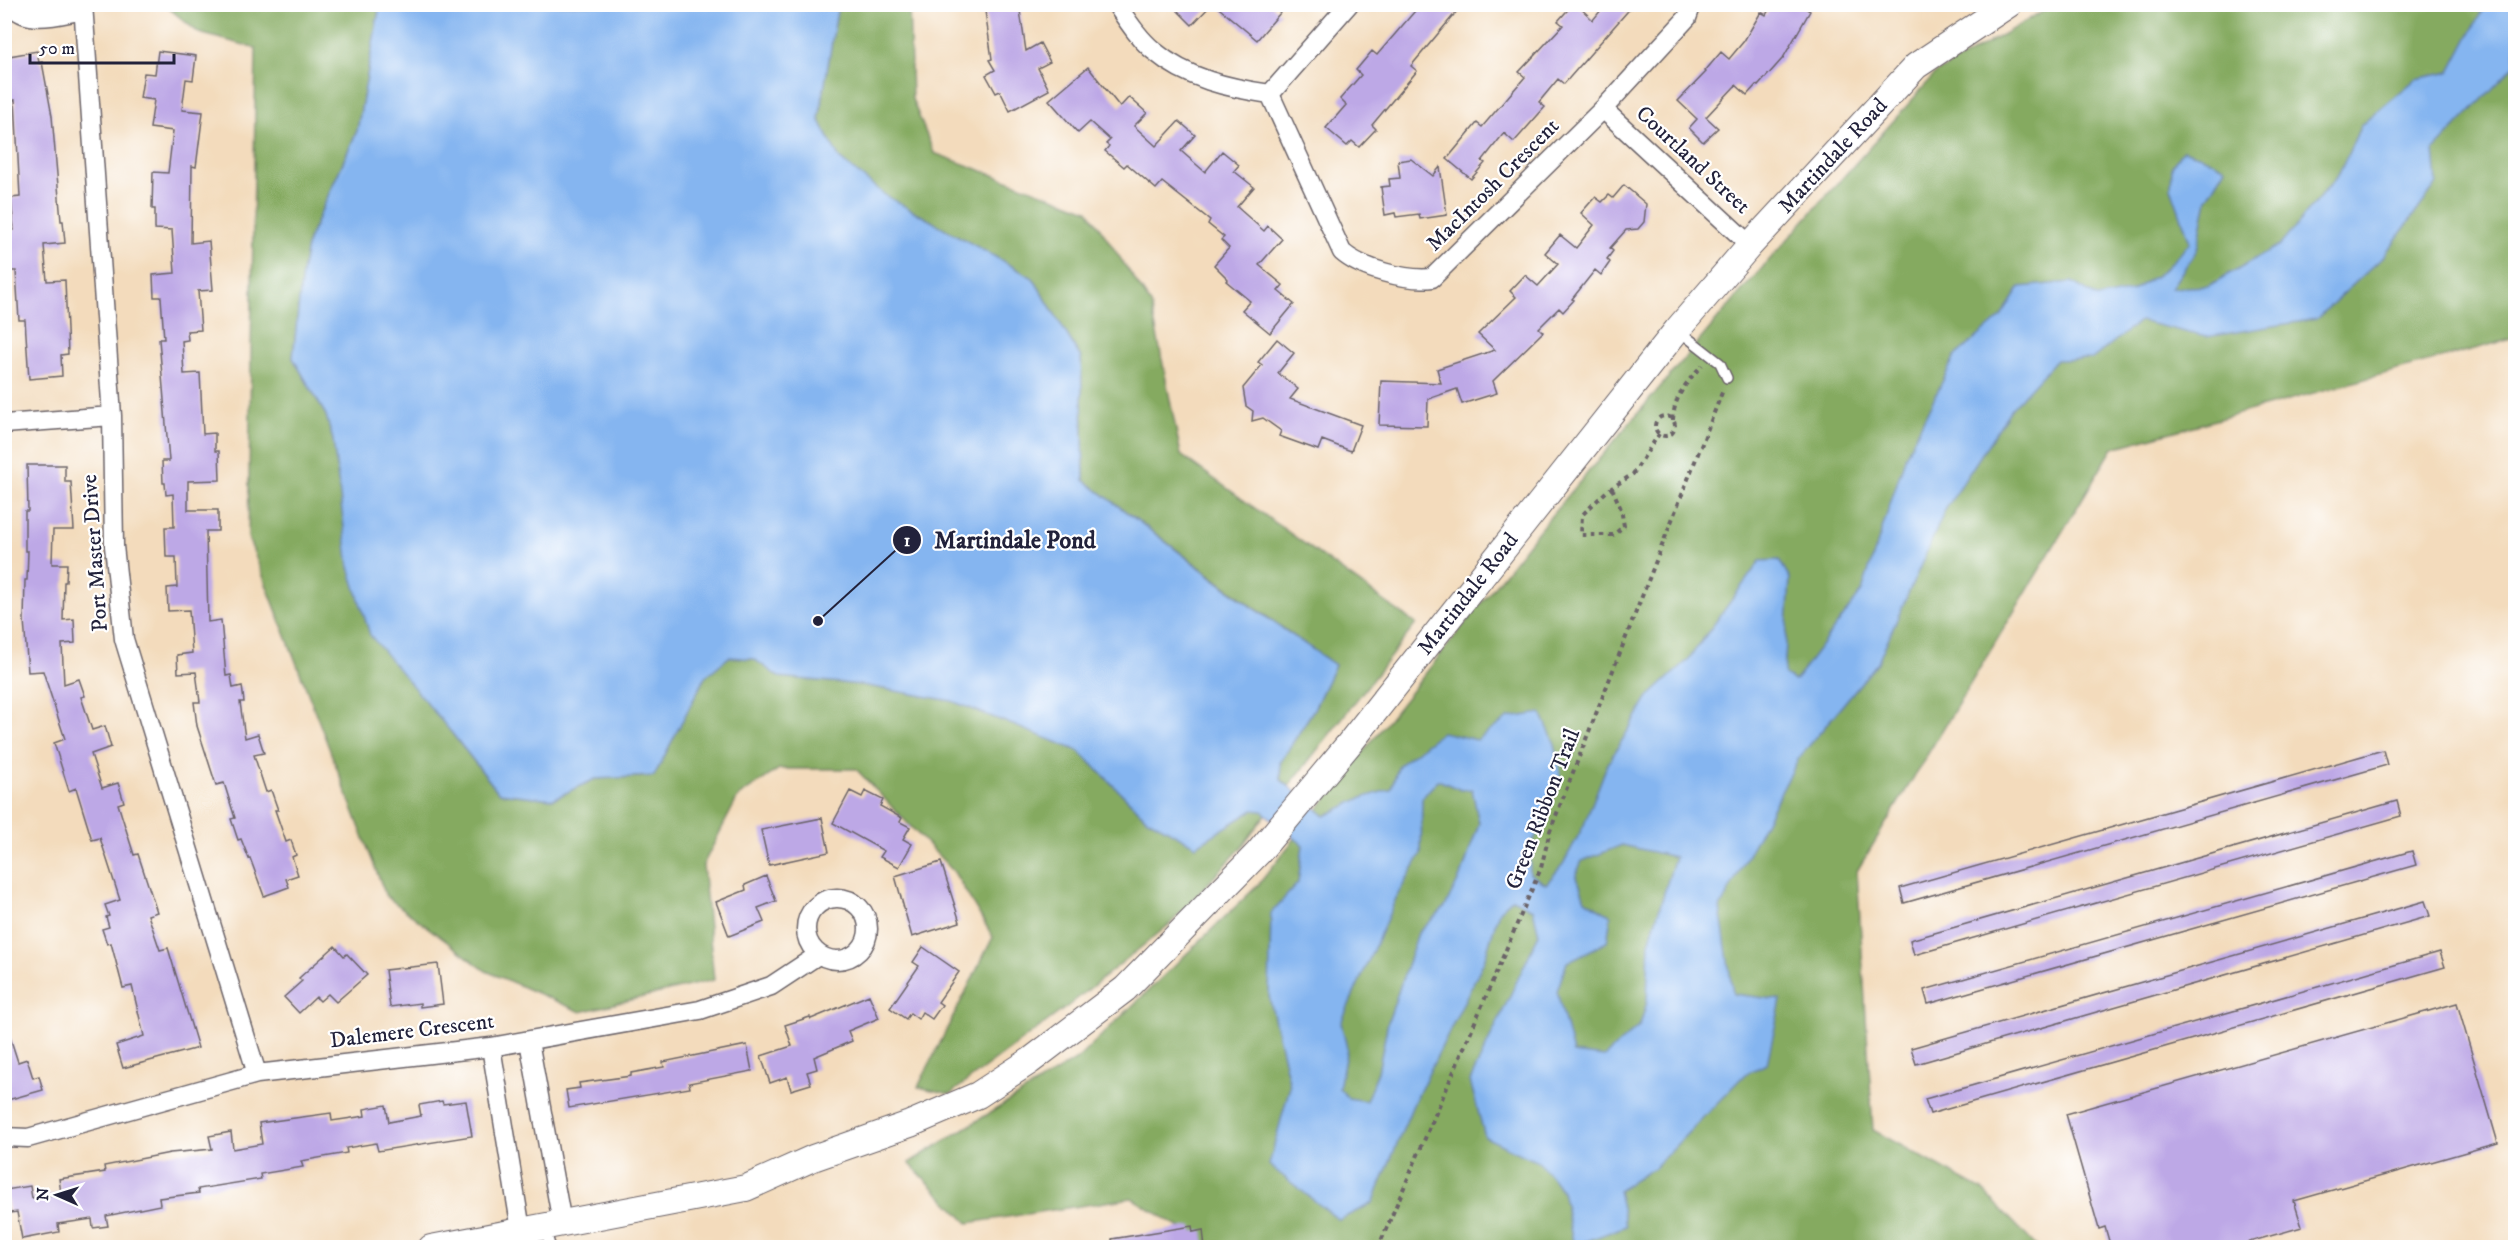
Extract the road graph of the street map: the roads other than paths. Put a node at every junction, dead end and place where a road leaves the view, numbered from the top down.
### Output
1 (10, 4) edge
2 (1116, 4) edge
3 (1349, 4) edge
4 (1692, 4) edge
5 (2009, 4) edge
6 (84, 7) edge
7 (1270, 94) junction
8 (1603, 109) junction
9 (1750, 245) junction
10 (1677, 330) junction
11 (1728, 378) road end
12 (112, 416) junction
13 (4, 424) edge
14 (818, 955) dead end
15 (529, 1041) junction
16 (491, 1047) junction
17 (257, 1074) junction
18 (4, 1137) edge
19 (544, 1232) edge
20 (431, 1248) edge

1 - 6 street, Port Master Drive
2 - 7 street
3 - 7 street
4 - 8 street, MacIntosh Crescent
5 - 9 main road, Martindale Road
6 - 12 street, Port Master Drive
7 - 8 street, MacIntosh Crescent
8 - 9 street, Courtland Street
9 - 10 main road, Martindale Road
10 - 11 lane
10 - 19 main road, Martindale Road
12 - 13 street
12 - 17 street, Port Master Drive
14 - 15 street, Dalemere Crescent
15 - 16 street, Dalemere Crescent
15 - 19 street
16 - 17 street, Dalemere Crescent
16 - 19 street
17 - 18 street, Dalemere Crescent
19 - 20 main road, Martindale Road

